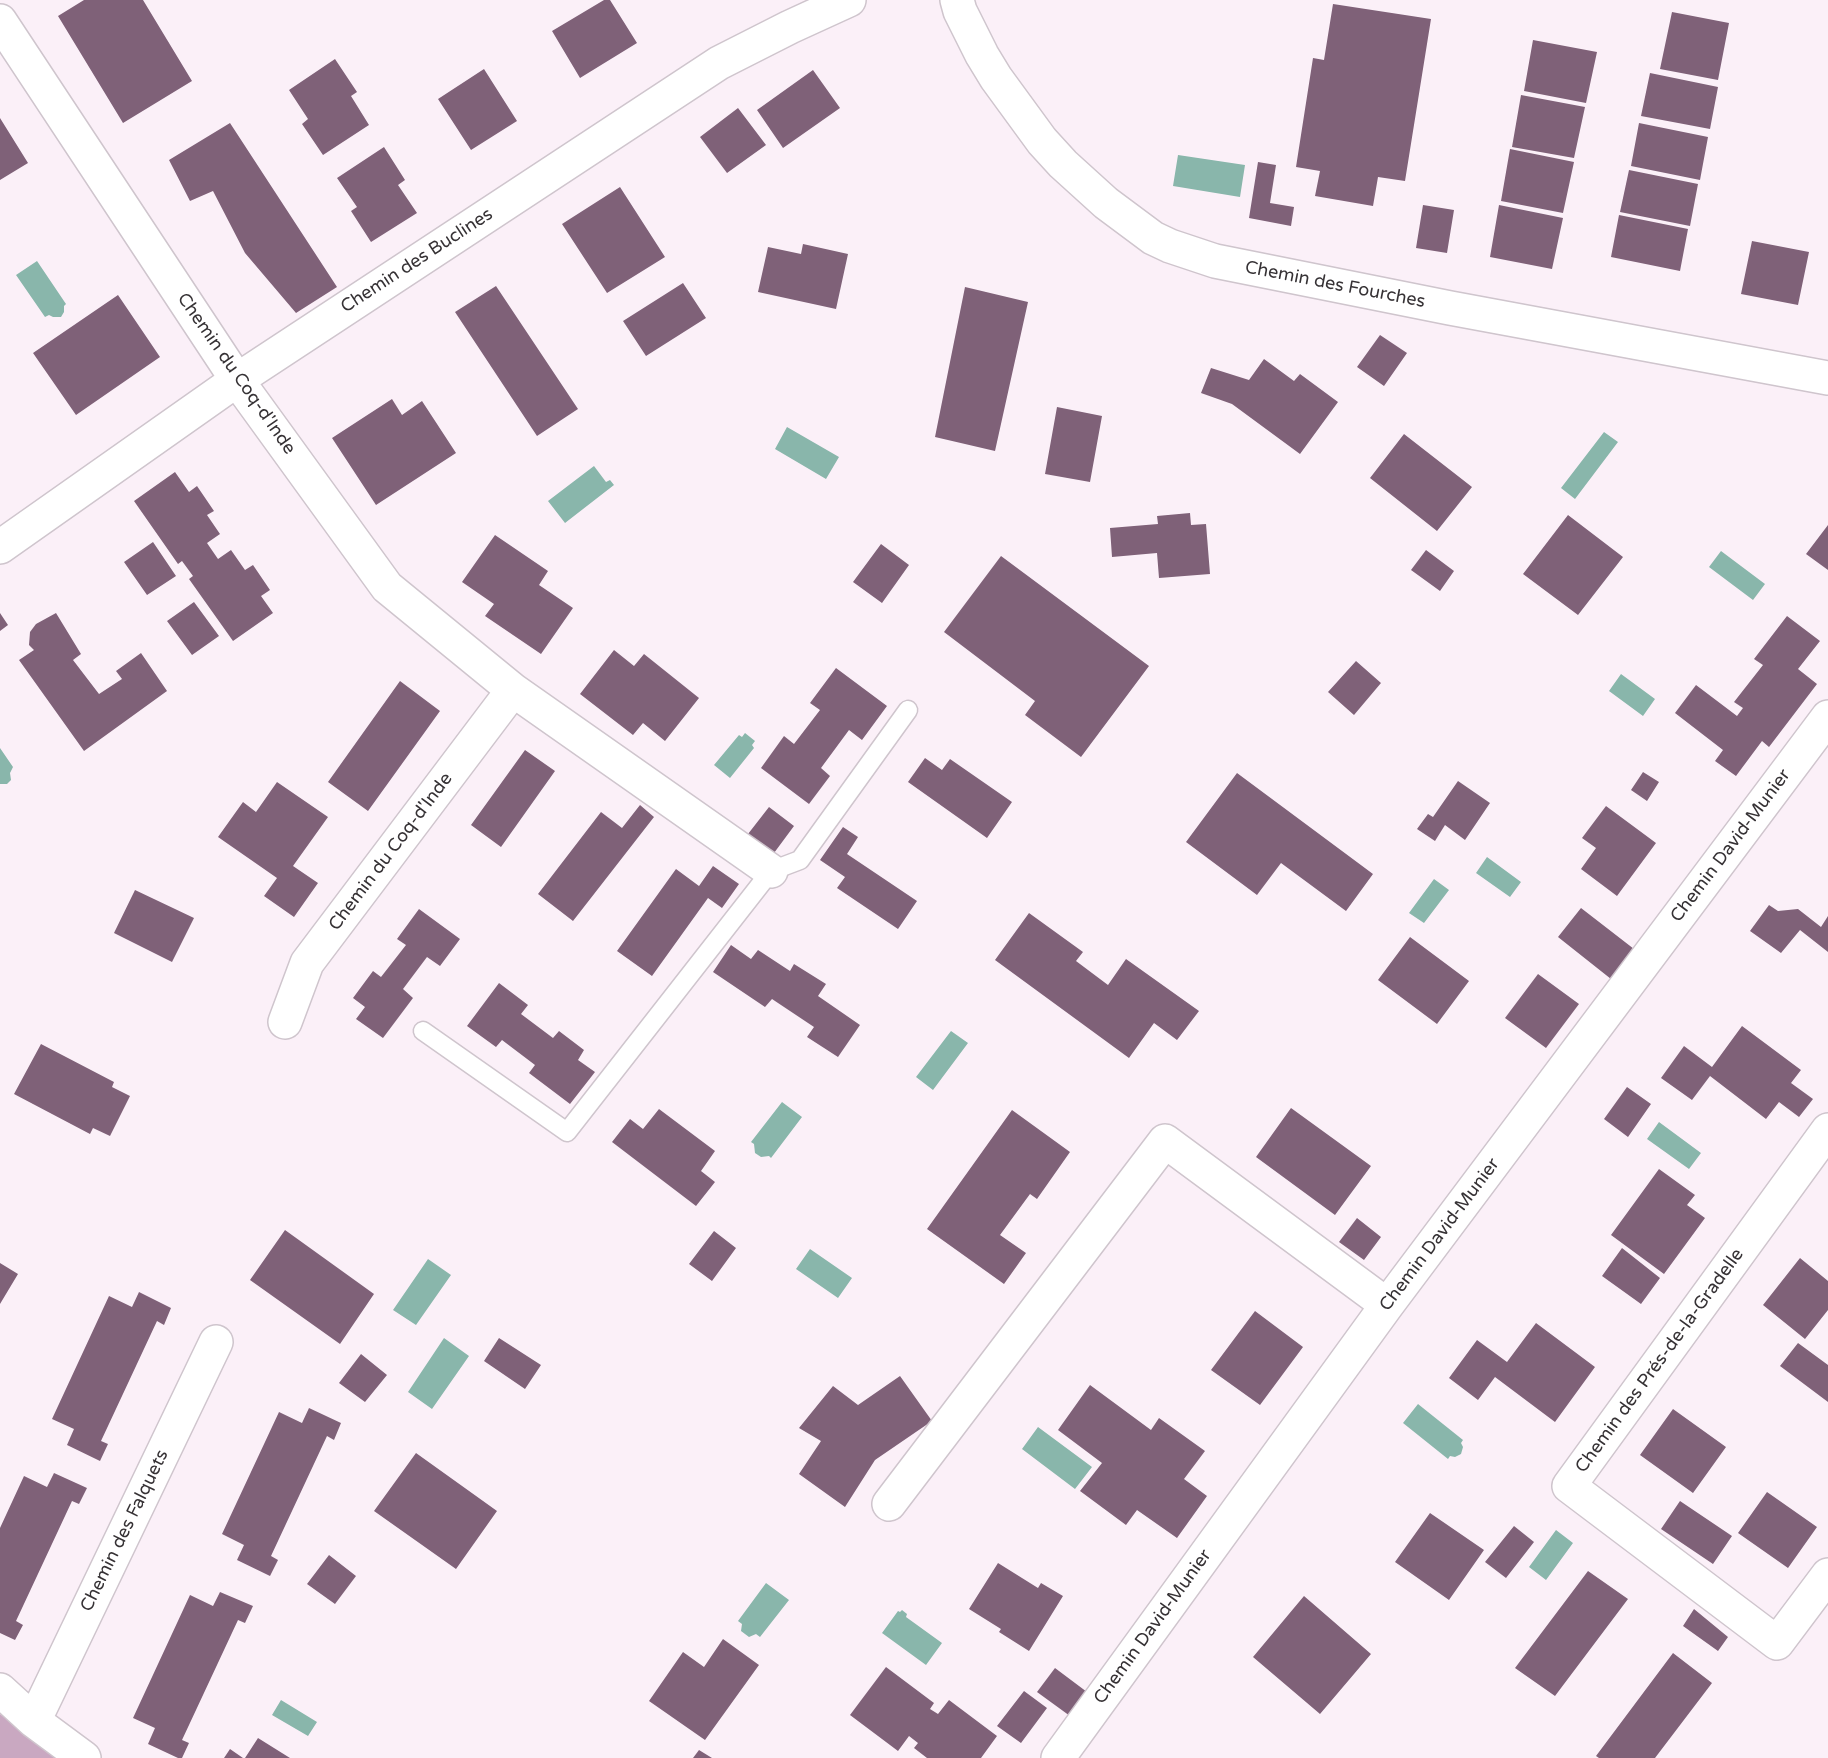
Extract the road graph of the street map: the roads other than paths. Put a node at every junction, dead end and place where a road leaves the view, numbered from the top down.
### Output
1 (849, 0) edge
2 (957, 0) edge
3 (0, 21) edge
4 (1828, 378) edge
5 (237, 380) junction
6 (0, 547) edge
7 (513, 690) junction
8 (908, 710) dead end
9 (1828, 717) edge
10 (771, 871) junction
11 (285, 1022) dead end
12 (423, 1031) dead end
13 (1828, 1130) edge
14 (1387, 1305) junction
15 (216, 1342) dead end
16 (888, 1503) dead end
17 (1828, 1575) edge
18 (0, 1690) edge
19 (34, 1721) junction
20 (84, 1758) edge
21 (1058, 1758) edge

1 - 5 street, Chemin des Buclines
2 - 4 street, Chemin des Fourches
3 - 5 street, Chemin du Coq-d'Inde
5 - 6 street, Chemin des Buclines
5 - 7 street, Chemin du Coq-d'Inde
7 - 10 street, Chemin du Coq-d'Inde
7 - 11 street, Chemin du Coq-d'Inde
8 - 10 lane
9 - 14 street, Chemin David-Munier
10 - 12 lane
13 - 17 street, Chemin des Prés-de-la-Gradelle
14 - 16 street
14 - 21 street, Chemin David-Munier
15 - 19 street, Chemin des Falquets
18 - 19 street
19 - 20 street

